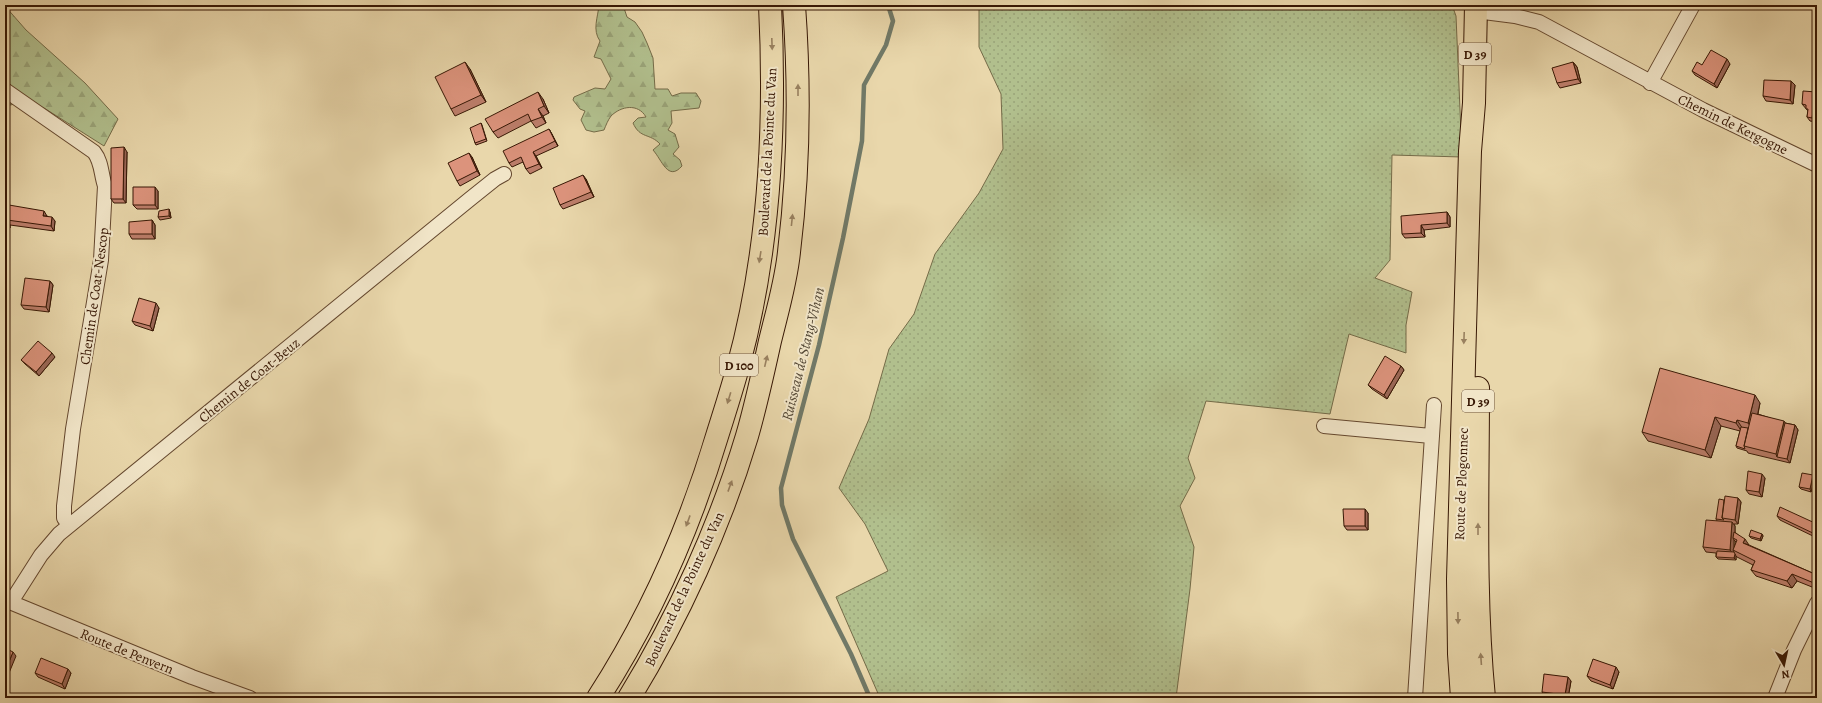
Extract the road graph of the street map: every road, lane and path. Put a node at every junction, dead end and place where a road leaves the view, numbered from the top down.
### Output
1 (770, 5) edge
2 (794, 5) edge
3 (1693, 5) edge
4 (1476, 8) edge
5 (1650, 83) junction
6 (5, 90) edge
7 (1474, 103) junction
8 (1817, 165) edge
9 (504, 174) dead end
10 (1434, 405) dead end
11 (1324, 426) dead end
12 (1431, 436) junction
13 (69, 525) junction
14 (8, 601) edge
15 (1817, 603) edge
16 (250, 698) edge
17 (598, 698) edge
18 (629, 698) edge
19 (1415, 698) edge
20 (1462, 698) edge
21 (1484, 698) edge
22 (1775, 698) edge

1 -> 17 main road, Boulevard de la Pointe du Van / D 100
18 -> 2 main road, Boulevard de la Pointe du Van / D 100
3 - 5 street
4 - 5 street, Chemin de Kergogne
4 - 7 main road, Route de Plogonnec / D 39
5 - 8 street, Chemin de Kergogne
6 - 13 street, Chemin de Coat-Nescop
7 -> 20 main road, Route de Plogonnec / D 39
21 -> 7 main road, Route de Plogonnec / D 39
9 - 13 street, Chemin de Coat-Beuz
10 - 12 street
11 - 12 street
12 - 19 street
13 - 14 street, Chemin de Coat-Beuz
14 - 16 street, Route de Penvern
15 - 22 street

